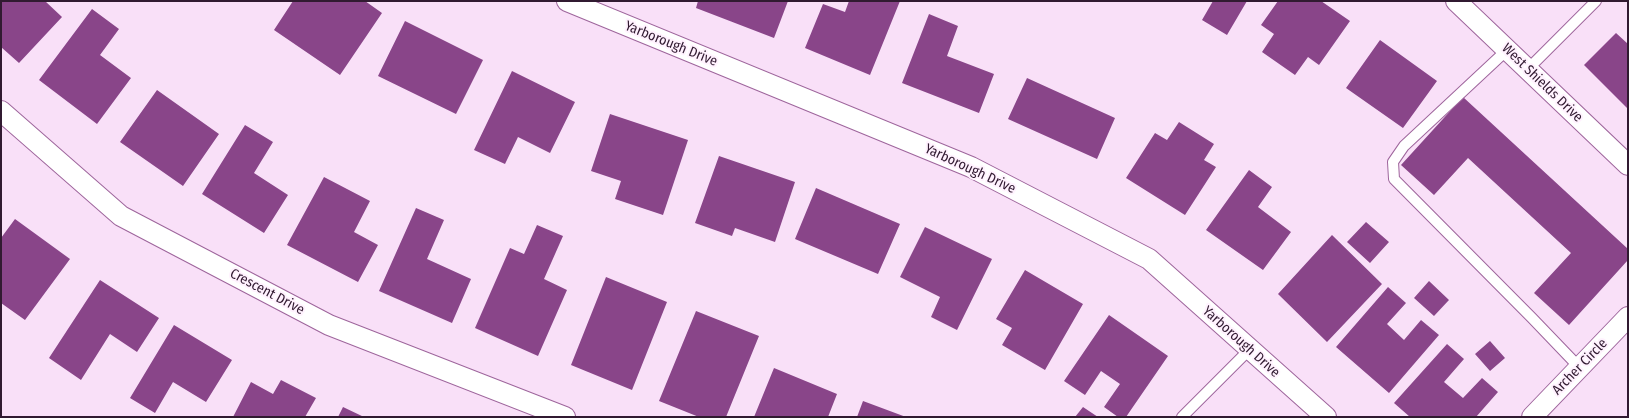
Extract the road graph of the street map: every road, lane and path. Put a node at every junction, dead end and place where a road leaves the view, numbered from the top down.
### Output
1 (566, 1) edge
2 (1456, 1) edge
3 (1596, 1) edge
4 (1508, 49) junction
5 (1528, 69) junction
6 (1, 111) edge
7 (1628, 165) edge
8 (1628, 317) edge
9 (1250, 349) junction
10 (1579, 367) junction
11 (565, 417) edge
12 (1182, 417) edge
13 (1326, 417) edge
14 (1532, 417) edge

1 - 9 street, Yarborough Drive
2 - 4 street, West Shields Drive
3 - 5 lane
4 - 5 street, West Shields Drive
4 - 10 lane
5 - 7 street, West Shields Drive
6 - 11 street, Crescent Drive
8 - 10 street, Archer Circle
9 - 12 lane
9 - 13 street, Yarborough Drive
10 - 14 street, Archer Circle

